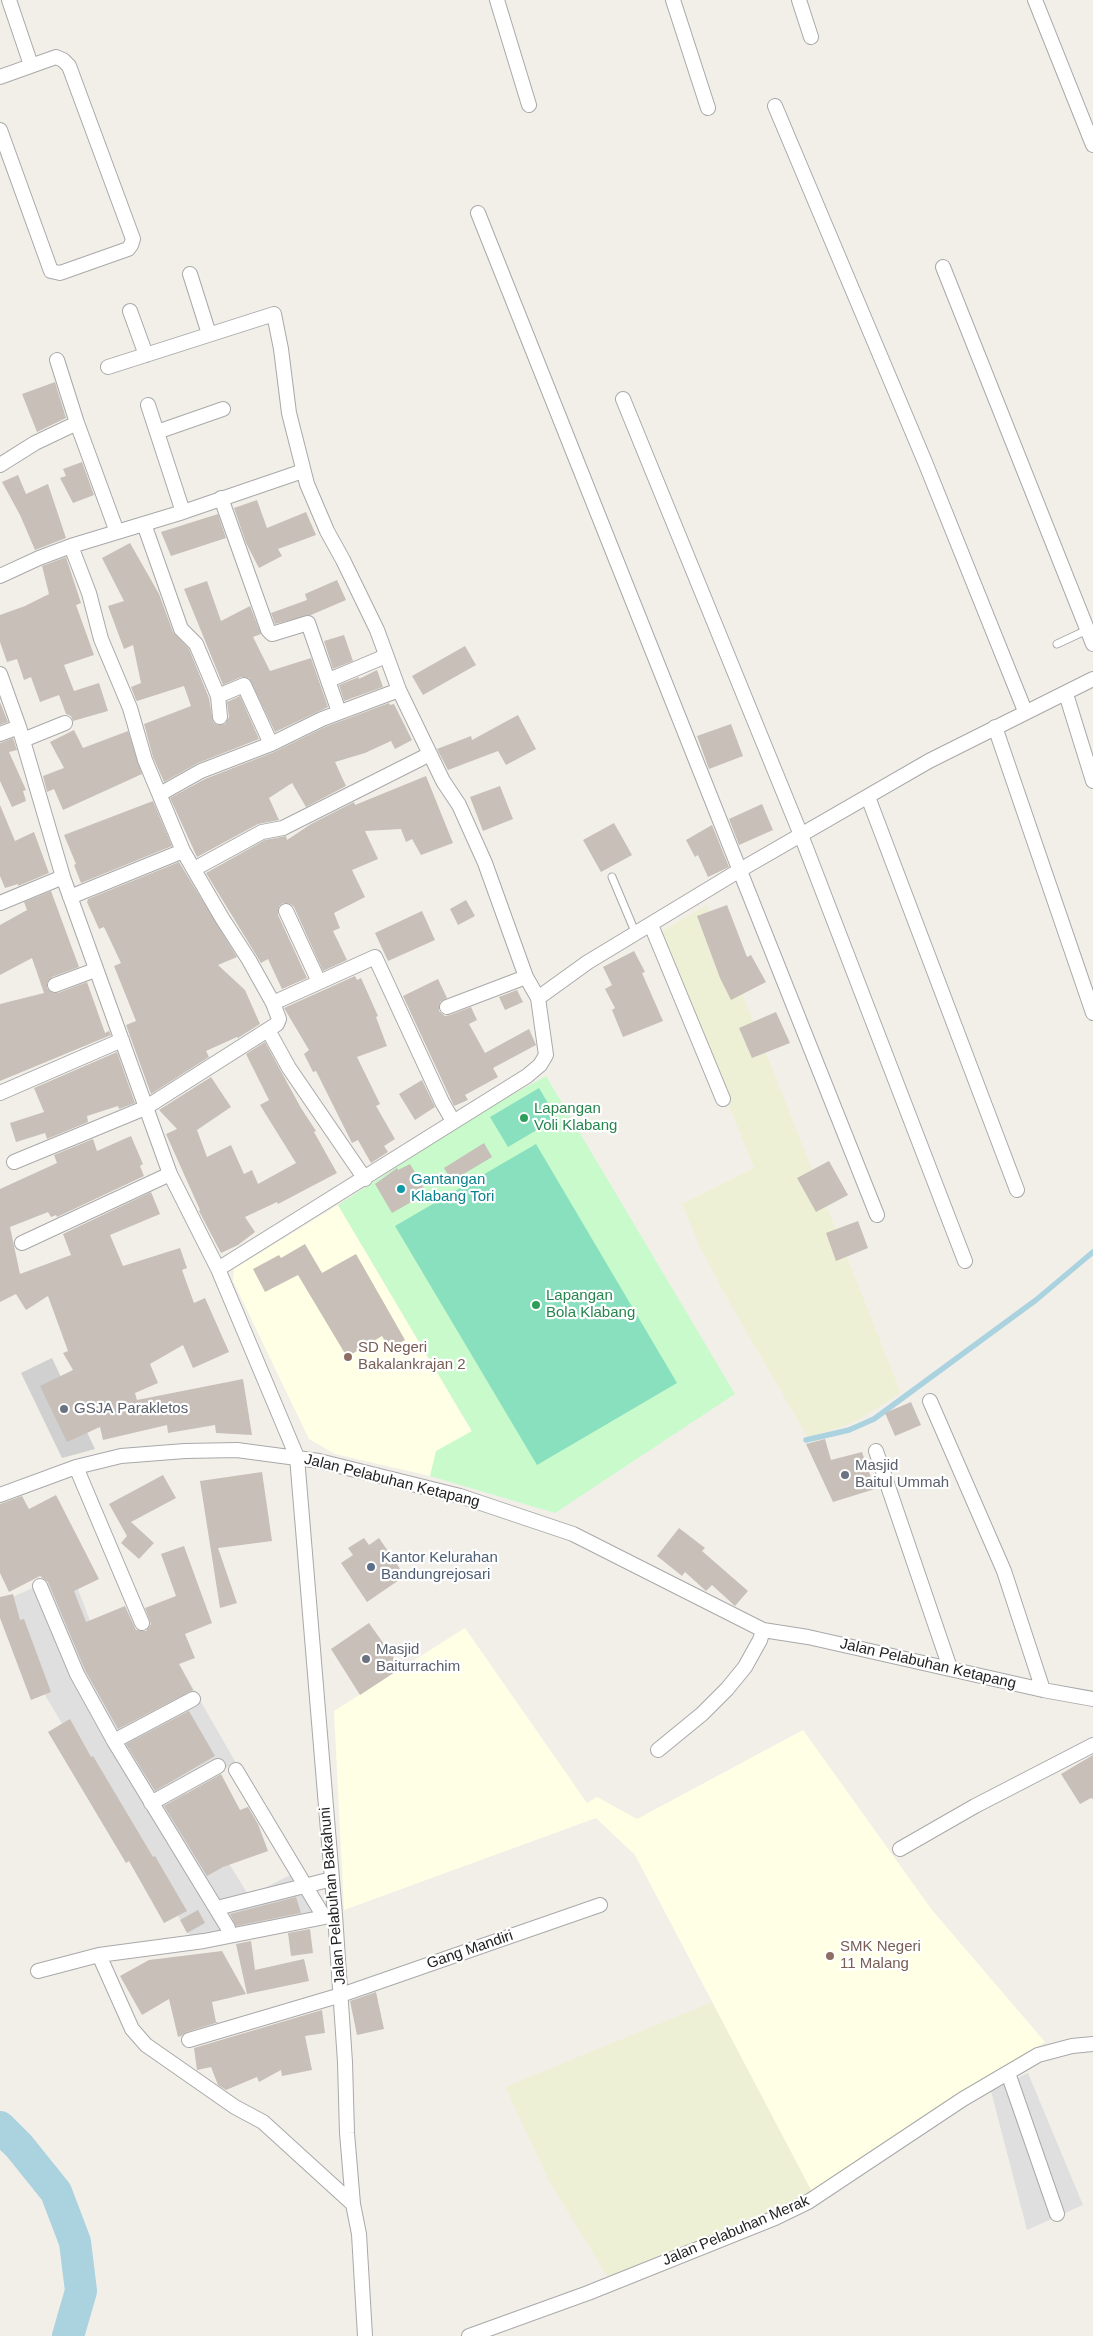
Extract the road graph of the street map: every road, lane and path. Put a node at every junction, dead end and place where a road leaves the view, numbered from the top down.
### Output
1 (9, 0) edge
2 (498, 0) edge
3 (673, 0) edge
4 (799, 0) edge
5 (1035, 0) edge
6 (811, 37) dead end
7 (31, 65) junction
8 (0, 77) edge
9 (529, 105) dead end
10 (775, 106) dead end
11 (708, 108) dead end
12 (0, 130) edge
13 (1093, 145) edge
14 (478, 213) dead end
15 (943, 267) dead end
16 (190, 274) dead end
17 (130, 311) dead end
18 (209, 334) junction
19 (146, 355) junction
20 (57, 360) dead end
21 (108, 367) dead end
22 (624, 399) dead end
23 (148, 405) dead end
24 (223, 409) dead end
25 (77, 423) junction
26 (157, 432) junction
27 (0, 465) edge
28 (303, 471) junction
29 (221, 498) junction
30 (183, 512) junction
31 (144, 524) junction
32 (117, 532) junction
33 (71, 546) junction
34 (0, 576) edge
35 (1087, 630) junction
36 (1057, 644) dead end
37 (1093, 644) edge
38 (376, 661) junction
39 (0, 674) edge
40 (1093, 679) edge
41 (329, 680) junction
42 (398, 690) junction
43 (1066, 694) junction
44 (218, 696) junction
45 (1025, 711) junction
46 (339, 712) junction
47 (220, 717) dead end
48 (65, 723) dead end
49 (995, 727) junction
50 (21, 733) junction
51 (0, 734) edge
52 (271, 744) junction
53 (430, 754) junction
54 (1093, 781) edge
55 (160, 794) junction
56 (868, 797) junction
57 (801, 835) junction
58 (183, 851) junction
59 (194, 868) junction
60 (740, 870) junction
61 (63, 877) junction
62 (612, 877) dead end
63 (70, 897) junction
64 (0, 903) edge
65 (286, 911) dead end
66 (651, 925) junction
67 (636, 934) junction
68 (94, 970) junction
69 (526, 977) junction
70 (319, 982) junction
71 (55, 985) dead end
72 (538, 998) junction
73 (273, 1003) junction
74 (447, 1007) dead end
75 (1093, 1014) edge
76 (268, 1030) junction
77 (122, 1040) junction
78 (0, 1093) edge
79 (723, 1099) dead end
80 (146, 1108) junction
81 (453, 1121) junction
82 (14, 1162) dead end
83 (170, 1174) junction
84 (365, 1179) junction
85 (1017, 1190) dead end
86 (877, 1215) dead end
87 (22, 1243) dead end
88 (965, 1260) dead end
89 (218, 1270) junction
90 (930, 1401) dead end
91 (876, 1451) dead end
92 (297, 1457) junction
93 (76, 1467) junction
94 (0, 1495) edge
95 (40, 1586) dead end
96 (142, 1623) dead end
97 (763, 1630) junction
98 (950, 1668) junction
99 (1043, 1690) junction
100 (193, 1698) dead end
101 (1093, 1699) edge
102 (114, 1741) junction
103 (1093, 1745) edge
104 (658, 1750) dead end
105 (218, 1766) dead end
106 (236, 1770) dead end
107 (151, 1803) junction
108 (900, 1850) dead end
109 (332, 1879) junction
110 (304, 1885) junction
111 (600, 1905) dead end
112 (217, 1908) junction
113 (330, 1916) junction
114 (228, 1928) dead end
115 (99, 1955) junction
116 (38, 1971) dead end
117 (341, 1995) junction
118 (189, 2040) dead end
119 (1093, 2044) edge
120 (1008, 2073) junction
121 (353, 2204) junction
122 (1057, 2214) dead end
123 (365, 2336) edge
124 (469, 2336) edge

1 - 7 street
2 - 9 street
3 - 11 street
4 - 6 street
5 - 13 street
7 - 8 street
7 - 12 street
10 - 45 street
14 - 60 street
15 - 35 street
16 - 18 street
17 - 19 street
18 - 19 street
18 - 28 street
19 - 21 street
20 - 25 street
22 - 57 street
23 - 26 street
24 - 26 street
25 - 27 street
25 - 32 street
26 - 30 street
28 - 29 street
28 - 38 street
29 - 30 street
29 - 41 street
30 - 31 street
31 - 32 street
31 - 44 street
32 - 33 street
33 - 34 street
33 - 55 street
35 - 36 lane
35 - 37 street
38 - 41 street
38 - 42 street
39 - 50 street, Jalan Pelabuhan Bakahuni
40 - 43 street
41 - 46 street
42 - 46 street
42 - 53 street
43 - 45 street
43 - 54 street
44 - 47 street
44 - 52 street
45 - 49 street
46 - 52 street
48 - 50 street
49 - 56 street
49 - 75 street
50 - 51 street
50 - 61 street, Jalan Pelabuhan Bakahuni
52 - 55 street
53 - 59 street
53 - 69 street
55 - 58 street
56 - 57 street
56 - 85 street
57 - 60 street
57 - 88 street
58 - 59 street
58 - 63 street
59 - 73 street
60 - 66 street
60 - 86 street
61 - 63 street, Jalan Pelabuhan Bakahuni
61 - 64 street
62 - 67 lane
63 - 68 street, Jalan Pelabuhan Bakahuni
65 - 70 street
66 - 67 street
66 - 79 street
67 - 72 street
68 - 71 street
68 - 77 street, Jalan Pelabuhan Bakahuni
69 - 72 street
69 - 74 street
70 - 73 street
70 - 81 street
72 - 81 street
73 - 76 street
76 - 80 street
76 - 84 street
77 - 78 street
77 - 80 street, Jalan Pelabuhan Bakahuni
80 - 82 street
80 - 83 street, Jalan Pelabuhan Bakahuni
81 - 84 street
83 - 87 street
83 - 89 street, Jalan Pelabuhan Bakahuni
84 - 89 street
89 - 92 street, Jalan Pelabuhan Bakahuni
90 - 99 street
91 - 98 street
92 - 93 street, Jalan Pelabuhan Ketapang
92 - 97 street, Jalan Pelabuhan Ketapang
92 - 109 street, Jalan Pelabuhan Bakahuni
93 - 94 street, Jalan Pelabuhan Ketapang
93 - 96 street
95 - 102 street
97 - 98 street, Jalan Pelabuhan Ketapang
97 - 104 street
98 - 99 street, Jalan Pelabuhan Ketapang
99 - 101 street, Jalan Pelabuhan Ketapang
100 - 102 street
102 - 107 street
103 - 108 street
105 - 107 street
106 - 110 street
107 - 112 street
109 - 110 street
109 - 113 street, Jalan Pelabuhan Bakahuni
110 - 112 street
110 - 113 street
111 - 117 street, Gang Mandiri
112 - 114 street
113 - 115 street
113 - 117 street, Jalan Pelabuhan Bakahuni
115 - 116 street
115 - 121 street
117 - 118 street, Gang Mandiri
117 - 121 street, Jalan Pelabuhan Bakahuni
119 - 120 street, Jalan Pelabuhan Merak
120 - 122 street
120 - 124 street, Jalan Pelabuhan Merak
121 - 123 street, Jalan Pelabuhan Bakahuni

